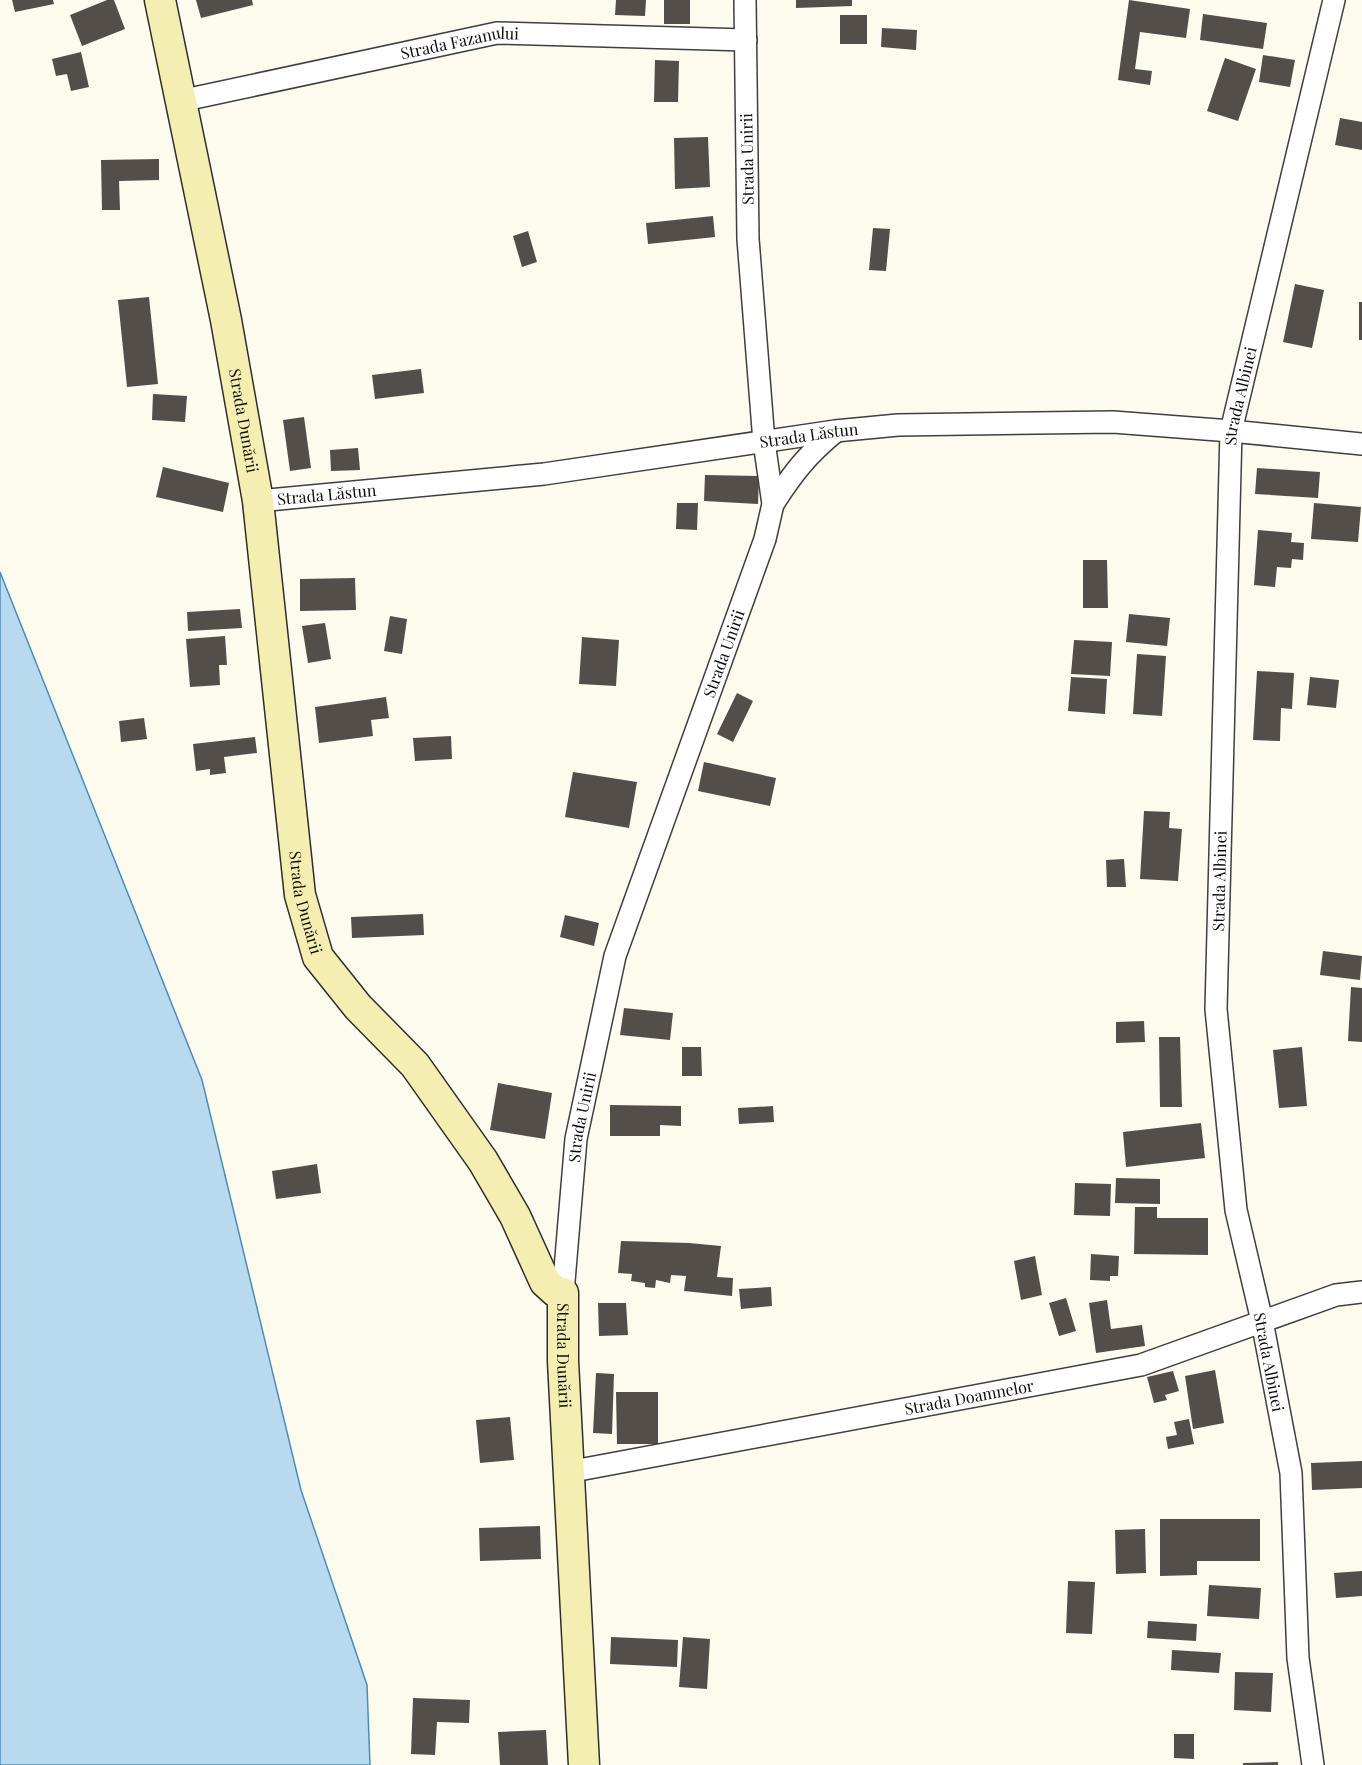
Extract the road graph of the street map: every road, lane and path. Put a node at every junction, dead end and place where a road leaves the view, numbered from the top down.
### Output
1 (160, 0) edge
2 (746, 0) edge
3 (1334, 0) edge
4 (746, 40) junction
5 (180, 101) junction
6 (835, 431) junction
7 (1231, 431) junction
8 (764, 442) junction
9 (1362, 444) edge
10 (258, 501) junction
11 (773, 504) junction
12 (1362, 1292) edge
13 (563, 1293) junction
14 (1262, 1321) junction
15 (568, 1472) junction
16 (584, 1765) edge
17 (1313, 1765) edge

1 - 5 main road, Strada Dunării
2 - 4 street, Strada Unirii
3 - 7 street, Strada Albinei
4 - 5 street, Strada Fazanului
4 - 8 street, Strada Unirii
5 - 10 main road, Strada Dunării
6 - 7 street, Strada Lăstun
6 - 8 street, Strada Lăstun
6 - 11 street
7 - 9 street, Strada Lăstun
7 - 14 street, Strada Albinei
8 - 10 street, Strada Lăstun
8 - 11 street, Strada Unirii
10 - 13 main road, Strada Dunării
11 - 13 street, Strada Unirii
12 - 14 street, Strada Doamnelor
13 - 15 main road, Strada Dunării
14 - 15 street, Strada Doamnelor
14 - 17 street, Strada Albinei
15 - 16 main road, Strada Dunării

